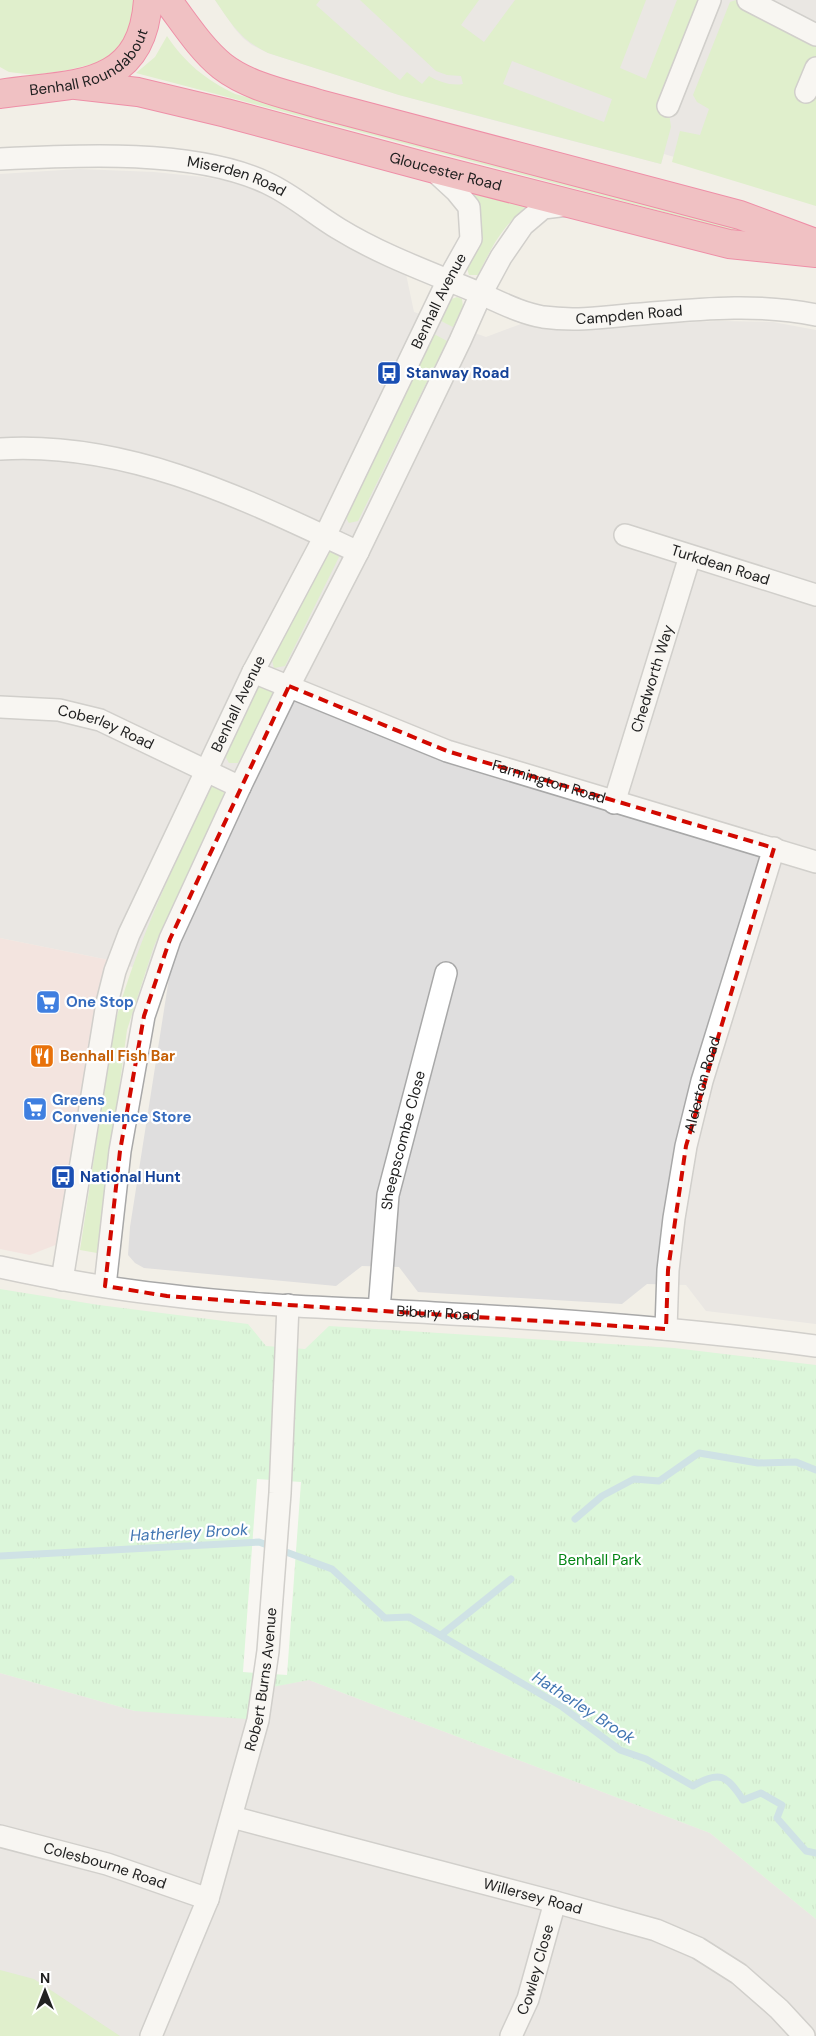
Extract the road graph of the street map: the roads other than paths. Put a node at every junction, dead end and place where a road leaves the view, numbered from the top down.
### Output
1 (148, 0) edge
2 (167, 0) edge
3 (710, 0) edge
4 (748, 0) edge
5 (814, 31) edge
6 (816, 68) edge
7 (76, 85) junction
8 (2, 92) edge
9 (806, 92) dead end
10 (668, 106) dead end
11 (0, 159) edge
12 (431, 168) junction
13 (573, 205) junction
14 (816, 243) edge
15 (816, 253) edge
16 (448, 280) junction
17 (481, 294) junction
18 (816, 315) edge
19 (0, 449) edge
20 (625, 535) dead end
21 (325, 536) junction
22 (358, 552) junction
23 (690, 556) junction
24 (816, 594) edge
25 (253, 672) junction
26 (289, 686) junction
27 (0, 707) edge
28 (205, 771) junction
29 (240, 787) junction
30 (614, 803) junction
31 (774, 848) junction
32 (816, 862) edge
33 (446, 973) dead end
34 (0, 1267) edge
35 (62, 1280) junction
36 (105, 1286) junction
37 (288, 1305) junction
38 (379, 1310) junction
39 (666, 1329) junction
40 (816, 1346) edge
41 (232, 1817) junction
42 (0, 1836) edge
43 (208, 1899) junction
44 (555, 1902) junction
45 (151, 2036) edge
46 (511, 2036) edge
47 (804, 2036) edge

1 - 7 highway, Benhall Roundabout
2 - 14 highway
3 - 10 street
4 - 5 street
6 - 9 street
7 - 8 highway, Benhall Roundabout
7 - 12 highway, Gloucester Road
11 - 16 street, Miserden Road
12 - 13 highway, Gloucester Road
12 - 16 street, Benhall Avenue
13 - 15 highway, Gloucester Road
13 - 17 street
16 - 17 street, Campden Road
16 - 21 street, Benhall Avenue
17 - 18 street, Campden Road
17 - 22 street
19 - 21 street
20 - 23 street, Turkdean Road
21 - 22 street
21 - 25 street, Benhall Avenue
22 - 26 street
23 - 24 street, Turkdean Road
23 - 30 street, Chedworth Way
25 - 26 street, Farmington Road
25 - 28 street, Benhall Avenue
26 - 29 street
26 - 30 street, Farmington Road
27 - 28 street, Coberley Road
28 - 29 street, Coberley Road
28 - 35 street, Benhall Avenue
29 - 36 street
30 - 31 street, Farmington Road
31 - 32 street, Farmington Road
31 - 39 street, Alderton Road
33 - 38 street, Sheepscombe Close
34 - 35 street, Bibury Road
35 - 36 street, Bibury Road
36 - 37 street, Bibury Road
37 - 38 street, Bibury Road
37 - 41 street, Robert Burns Avenue
38 - 39 street, Bibury Road
39 - 40 street, Bibury Road
41 - 43 street, Robert Burns Avenue
41 - 44 street, Willersey Road
42 - 43 street, Colesbourne Road
43 - 45 street, Robert Burns Avenue
44 - 46 street, Cowley Close
44 - 47 street, Willersey Road

